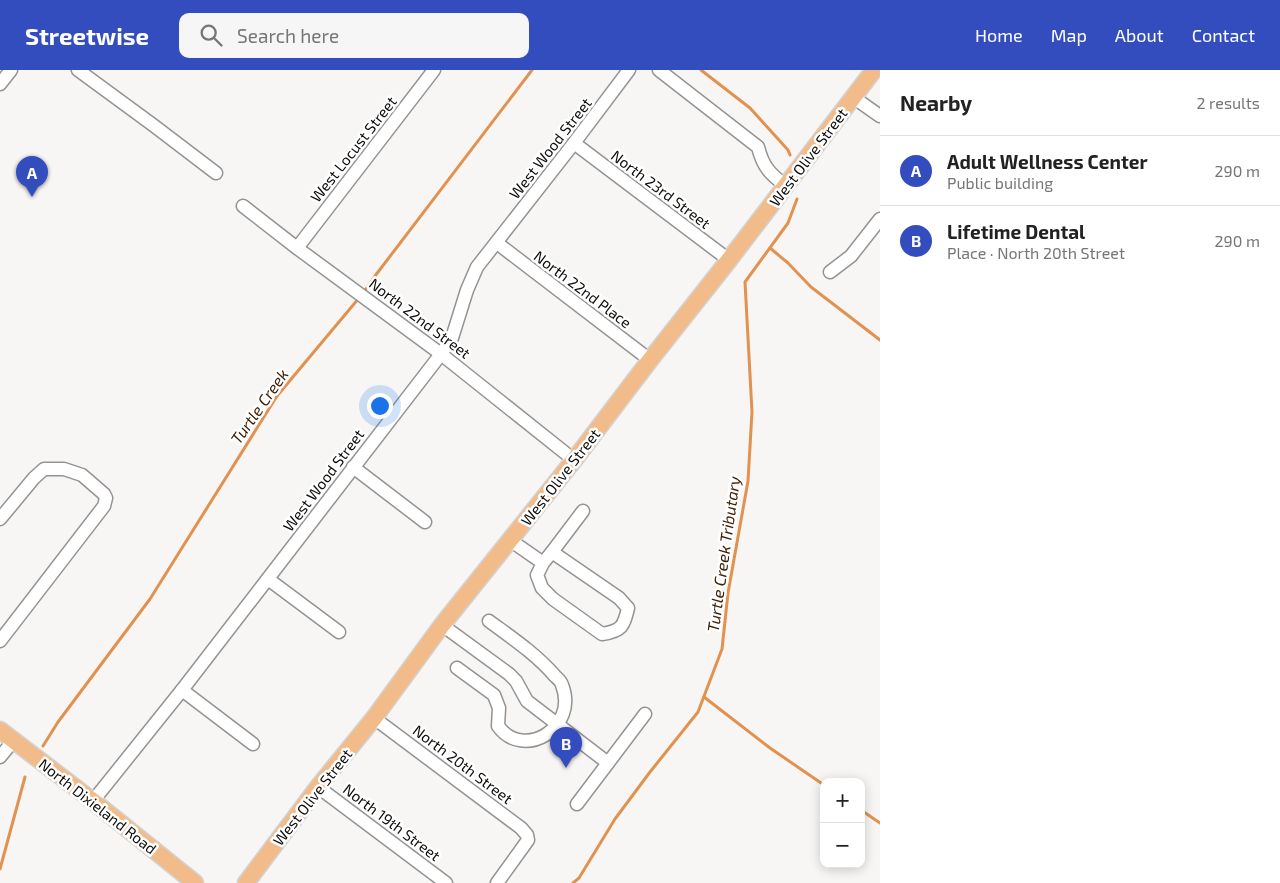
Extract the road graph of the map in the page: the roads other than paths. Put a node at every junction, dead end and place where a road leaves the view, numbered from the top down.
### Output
1 (11, 70) edge
2 (78, 70) edge
3 (434, 70) edge
4 (629, 70) edge
5 (658, 70) edge
6 (874, 70) edge
7 (0, 84) edge
8 (853, 97) junction
9 (880, 116) edge
10 (574, 143) junction
11 (216, 173) dead end
12 (786, 186) junction
13 (243, 206) dead end
14 (880, 219) edge
15 (497, 243) junction
16 (297, 248) junction
17 (729, 260) junction
18 (830, 272) dead end
19 (441, 354) junction
20 (650, 360) junction
21 (574, 460) junction
22 (353, 467) junction
23 (583, 511) dead end
24 (0, 519) edge
25 (425, 522) dead end
26 (510, 540) junction
27 (552, 552) junction
28 (544, 563) junction
29 (268, 579) junction
30 (489, 621) dead end
31 (442, 625) junction
32 (338, 632) dead end
33 (0, 641) edge
34 (457, 668) dead end
35 (182, 690) junction
36 (645, 714) dead end
37 (374, 718) junction
38 (558, 724) junction
39 (0, 730) edge
40 (14, 740) junction
41 (253, 744) dead end
42 (0, 757) edge
43 (608, 763) junction
44 (318, 787) junction
45 (93, 801) junction
46 (577, 804) dead end
47 (195, 883) edge
48 (246, 883) edge
49 (446, 883) edge
50 (497, 883) edge

1 - 7 street
2 - 11 street
3 - 16 street, West Locust Street
4 - 10 street, West Wood Street
5 - 12 street
6 - 8 main road, West Olive Street
8 - 9 street
8 - 12 main road, West Olive Street
10 - 15 street, West Wood Street
10 - 17 street, North 23rd Street
12 - 17 main road, West Olive Street
13 - 16 street, North 22nd Street
14 - 18 street
15 - 19 street, West Wood Street
15 - 20 street, North 22nd Place
16 - 19 street, North 22nd Street
17 - 20 main road, West Olive Street
19 - 21 street, North 22nd Street
19 - 22 street, West Wood Street
20 - 21 main road, West Olive Street
21 - 26 main road, West Olive Street
22 - 25 street
22 - 29 street, West Wood Street
23 - 27 street
24 - 33 street
26 - 28 street
26 - 31 main road, West Olive Street
27 - 28 street
27 - 28 street
29 - 32 street
29 - 35 street, West Wood Street
30 - 38 street
31 - 37 main road, West Olive Street
31 - 38 street
34 - 38 street
35 - 41 street
35 - 45 street, West Wood Street
36 - 43 street
37 - 44 main road, West Olive Street
37 - 50 street, North 20th Street
38 - 43 street
39 - 40 main road, North Dixieland Road
40 - 42 street
40 - 45 main road, North Dixieland Road
43 - 46 street
44 - 48 main road, West Olive Street
44 - 49 street, North 19th Street
45 - 47 main road, North Dixieland Road

